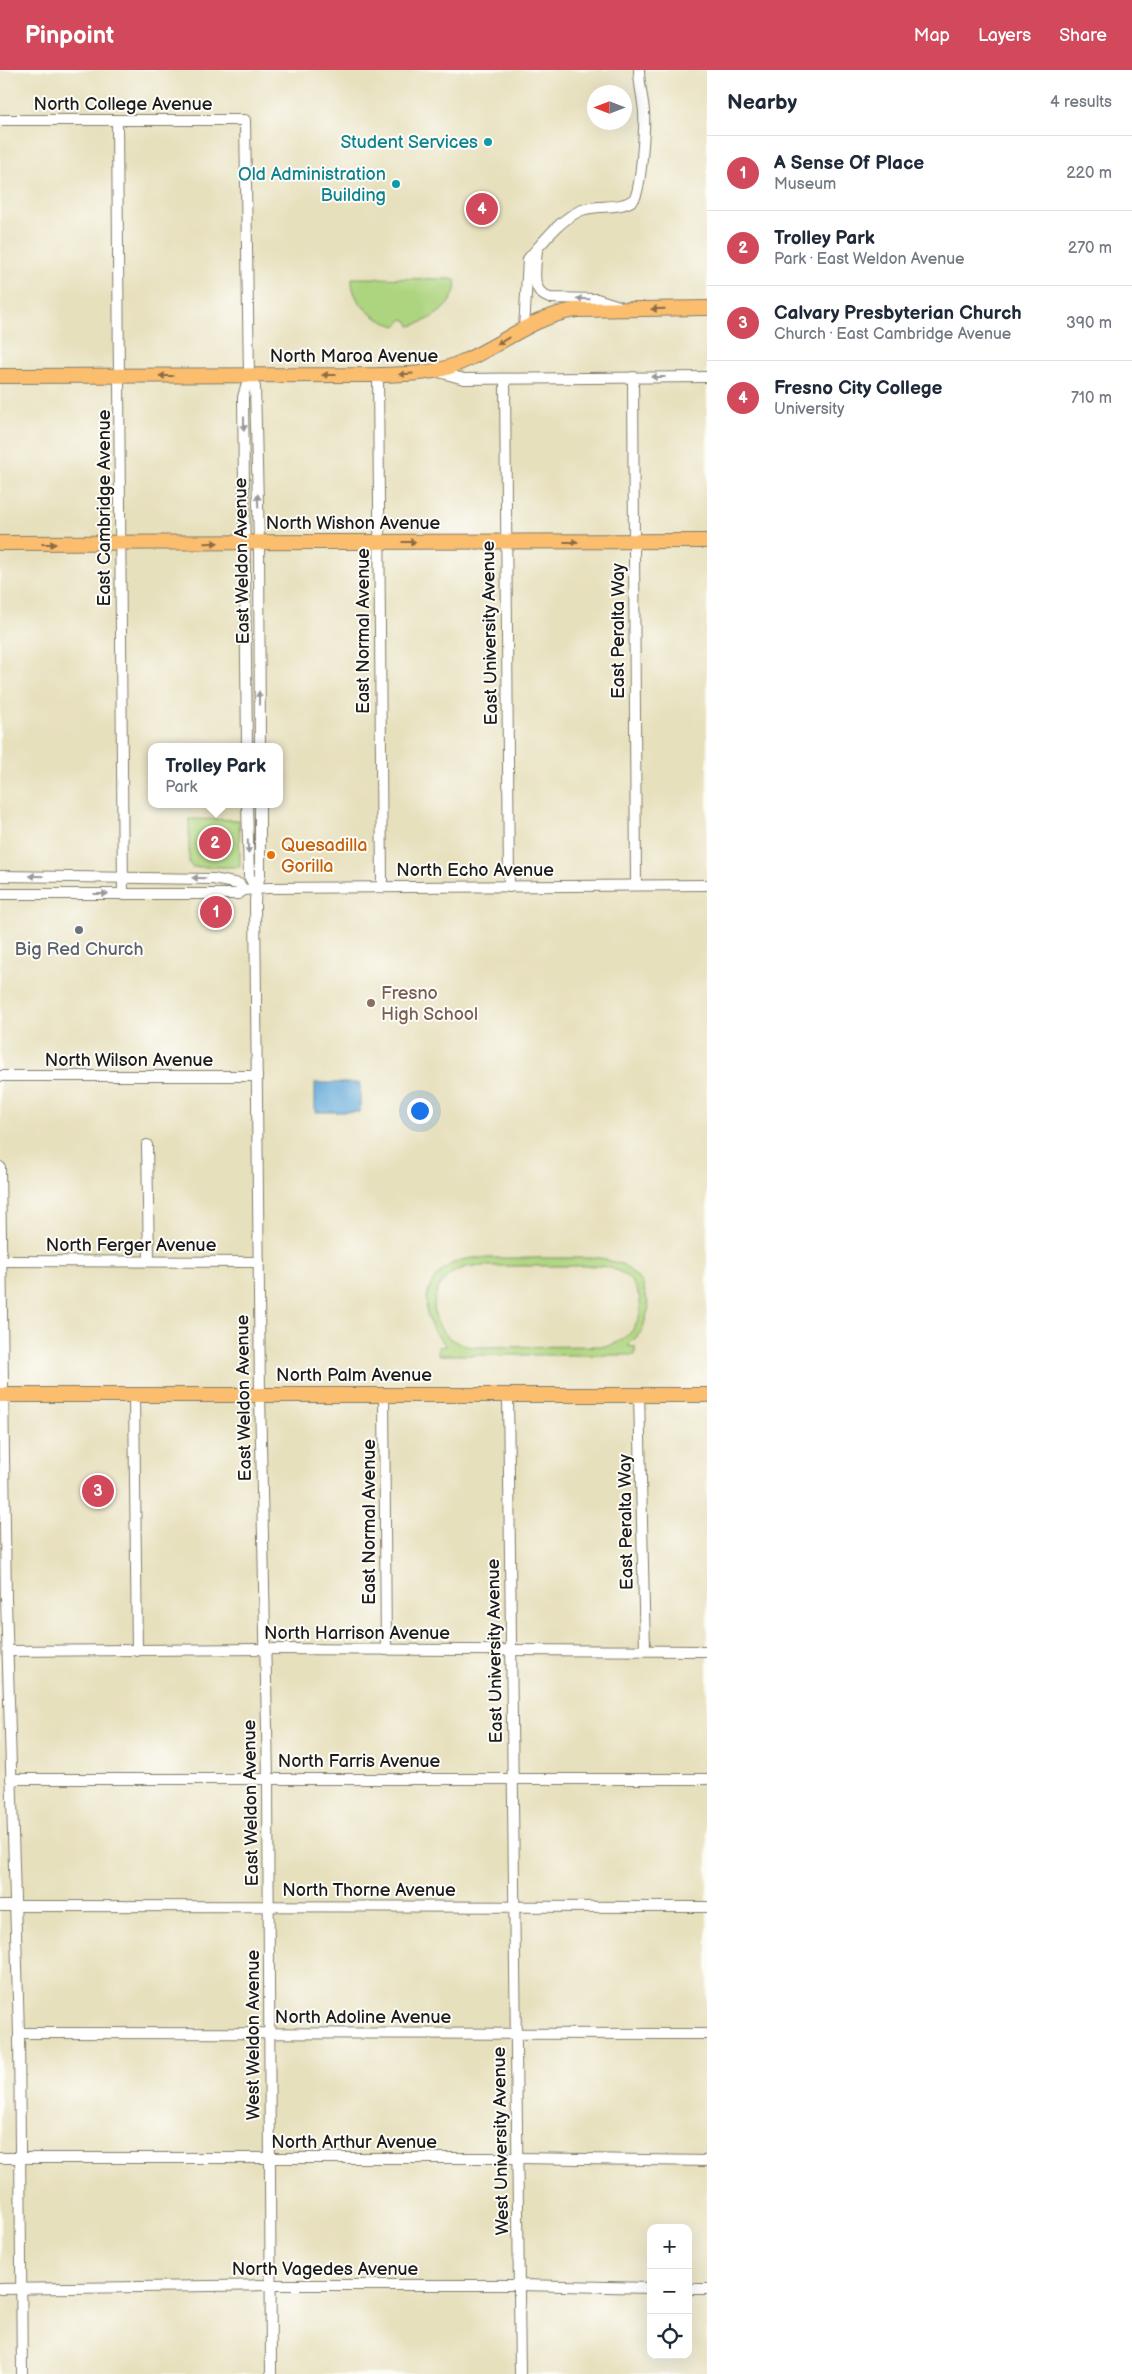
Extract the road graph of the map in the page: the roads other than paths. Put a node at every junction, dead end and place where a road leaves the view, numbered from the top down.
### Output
1 (639, 70) edge
2 (0, 120) edge
3 (245, 120) joint
4 (117, 121) junction
5 (536, 250) junction
6 (707, 308) edge
7 (630, 310) junction
8 (524, 329) junction
9 (435, 371) junction
10 (378, 375) junction
11 (0, 376) edge
12 (119, 376) junction
13 (249, 376) junction
14 (633, 377) junction
15 (707, 377) edge
16 (505, 379) junction
17 (506, 541) junction
18 (379, 542) junction
19 (634, 542) junction
20 (707, 542) edge
21 (0, 543) edge
22 (252, 543) junction
23 (120, 544) junction
24 (246, 647) junction
25 (259, 647) junction
26 (247, 743) edge
27 (260, 743) edge
28 (247, 808) edge
29 (260, 808) edge
30 (0, 876) edge
31 (123, 878) junction
32 (636, 885) junction
33 (707, 885) edge
34 (382, 887) junction
35 (509, 887) junction
36 (256, 888) junction
37 (244, 890) junction
38 (0, 894) edge
39 (123, 894) junction
40 (0, 1070) edge
41 (0, 1076) edge
42 (258, 1076) junction
43 (0, 1087) edge
44 (147, 1144) dead end
45 (0, 1167) edge
46 (149, 1260) junction
47 (2, 1261) junction
48 (259, 1262) junction
49 (260, 1394) junction
50 (384, 1394) junction
51 (508, 1394) junction
52 (639, 1394) junction
53 (2, 1395) edge
54 (134, 1395) junction
55 (707, 1395) edge
56 (265, 1649) junction
57 (511, 1649) junction
58 (386, 1650) junction
59 (645, 1650) junction
60 (8, 1651) junction
61 (137, 1651) junction
62 (707, 1651) edge
63 (268, 1777) junction
64 (513, 1777) junction
65 (11, 1779) junction
66 (707, 1779) edge
67 (0, 1906) edge
68 (16, 1906) junction
69 (268, 1906) junction
70 (707, 1906) edge
71 (516, 1907) junction
72 (19, 2033) junction
73 (269, 2033) junction
74 (515, 2034) junction
75 (707, 2034) edge
76 (0, 2158) edge
77 (21, 2158) junction
78 (270, 2158) junction
79 (519, 2158) junction
80 (707, 2161) edge
81 (271, 2285) junction
82 (519, 2285) junction
83 (647, 2288) edge
84 (0, 2289) edge
85 (20, 2289) junction
86 (692, 2289) edge
87 (707, 2290) edge
88 (22, 2374) edge
89 (271, 2374) edge
90 (520, 2374) edge

1 - 5 street
2 - 4 street, North College Avenue
3 - 4 street, North College Avenue
3 - 13 street, East Weldon Avenue
4 - 12 street, East Cambridge Avenue
7 -> 5 street
5 - 8 street
6 -> 7 main road
7 - 8 main road
8 -> 9 main road
9 -> 10 main road, North Maroa Avenue
9 - 16 street, North Maroa Avenue
10 -> 13 main road, North Maroa Avenue
10 - 18 street, East Normal Avenue
11 - 12 main road, North Maroa Avenue
13 -> 12 main road, North Maroa Avenue
12 - 23 street, East Cambridge Avenue
13 - 22 street, East Weldon Avenue
15 -> 14 street, North Maroa Avenue
14 - 16 street, North Maroa Avenue
14 - 19 street, East Peralta Way
16 - 17 street, East University Avenue
18 -> 17 main road, North Wishon Avenue
17 -> 19 main road, North Wishon Avenue
17 - 35 street, East University Avenue
18 - 22 main road, North Wishon Avenue
18 - 34 street, East Normal Avenue
19 - 20 main road, North Wishon Avenue
19 - 32 street, East Peralta Way
21 -> 23 main road, North Wishon Avenue
23 -> 22 main road, North Wishon Avenue
22 - 24 street, East Weldon Avenue
22 - 25 street, East Weldon Avenue
23 - 31 street, East Cambridge Avenue
24 - 25 street
24 - 26 street, East Weldon Avenue
27 -> 25 street, East Weldon Avenue
28 -> 36 street, East Weldon Avenue
29 - 36 street, East Weldon Avenue
31 -> 30 street
37 -> 31 street
31 - 39 street, East Cambridge Avenue
32 - 33 street, North Echo Avenue
32 - 35 street, North Echo Avenue
34 - 35 street, North Echo Avenue
34 - 36 street, North Echo Avenue
36 - 37 street, North Echo Avenue
36 - 42 street, East Weldon Avenue
37 - 39 street, North Echo Avenue
38 -> 39 street, North Echo Avenue
40 - 41 street
41 - 42 street, North Wilson Avenue
41 - 43 street
42 - 48 street, East Weldon Avenue
44 - 46 street
45 - 47 street
46 - 47 street, North Ferger Avenue
46 - 48 street, North Ferger Avenue
47 - 53 street
48 - 49 street, East Weldon Avenue
49 - 50 main road, North Palm Avenue
49 - 54 main road, North Palm Avenue
49 - 56 street, East Weldon Avenue
50 - 51 main road, North Palm Avenue
50 - 58 street, East Normal Avenue
51 - 52 main road, North Palm Avenue
51 - 57 street, East University Avenue
52 - 55 main road, North Palm Avenue
52 - 59 street, East Peralta Way
53 - 54 main road, North Palm Avenue
53 - 60 street
54 - 61 street
56 - 58 street, North Harrison Avenue
56 - 61 street, North Harrison Avenue
56 - 63 street, East Weldon Avenue
57 - 58 street, North Harrison Avenue
57 - 59 street, North Harrison Avenue
57 - 64 street, East University Avenue
59 - 62 street, North Harrison Avenue
60 - 61 street, North Harrison Avenue
60 - 65 street
63 - 64 street, North Farris Avenue
63 - 65 street, North Farris Avenue
63 - 69 street, East Weldon Avenue
64 - 66 street, North Farris Avenue
64 - 71 street, East University Avenue
65 - 68 street
67 - 68 street, North Thorne Avenue
68 - 69 street, North Thorne Avenue
68 - 72 street
69 - 71 street, North Thorne Avenue
69 - 73 street, West Weldon Avenue
70 - 71 street, North Thorne Avenue
71 - 74 street, West University Avenue
72 - 73 street, North Adoline Avenue
72 - 77 street
73 - 74 street, North Adoline Avenue
73 - 78 street, West Weldon Avenue
74 - 75 street, North Adoline Avenue
74 - 79 street, West University Avenue
76 - 77 street, North Arthur Avenue
77 - 78 street, North Arthur Avenue
77 - 85 street
78 - 79 street, North Arthur Avenue
78 - 81 street, West Weldon Avenue
79 - 80 street, North Arthur Avenue
79 - 82 street, West University Avenue
81 - 82 street, North Vagedes Avenue
81 - 85 street, North Vagedes Avenue
81 - 89 street, West Weldon Avenue
82 - 83 street, North Vagedes Avenue
82 - 90 street, West University Avenue
84 - 85 street, North Vagedes Avenue
85 - 88 street
86 - 87 street

